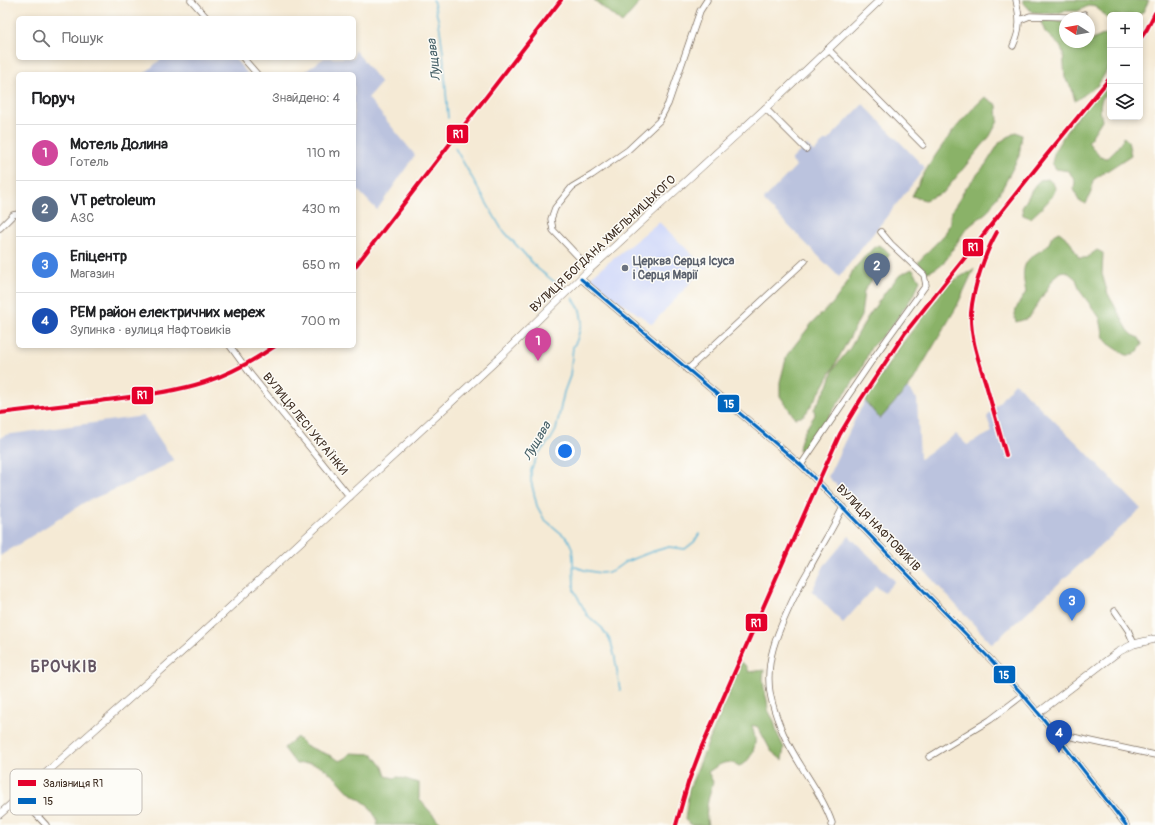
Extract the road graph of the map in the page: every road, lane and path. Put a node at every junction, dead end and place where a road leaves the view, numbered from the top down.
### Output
1 (191, 0) edge
2 (707, 0) edge
3 (880, 0) edge
4 (1016, 0) edge
5 (205, 16) edge
6 (1059, 17) edge
7 (1020, 20) junction
8 (1013, 46) dead end
9 (828, 49) junction
10 (245, 60) edge
11 (255, 72) edge
12 (765, 108) junction
13 (923, 145) dead end
14 (806, 149) dead end
15 (16, 214) edge
16 (0, 228) edge
17 (881, 232) dead end
18 (805, 261) dead end
19 (590, 269) junction
20 (581, 279) junction
21 (231, 348) edge
22 (687, 370) junction
23 (801, 465) junction
24 (350, 497) junction
25 (843, 507) junction
26 (1115, 611) dead end
27 (1155, 639) edge
28 (1134, 644) junction
29 (1023, 695) junction
30 (1038, 713) junction
31 (1054, 733) junction
32 (1155, 755) edge
33 (929, 757) dead end
34 (51, 769) edge
35 (10, 806) edge
36 (0, 814) edge
37 (37, 815) edge
38 (46, 825) edge
39 (831, 825) edge
40 (1126, 825) edge

1 - 5 street
2 - 19 street
3 - 9 main road, ВУЛИЦЯ БОГДАНА ХМЕЛЬНИЦЬКОГО
4 - 7 street
6 - 7 street
7 - 8 street
9 - 12 main road, ВУЛИЦЯ БОГДАНА ХМЕЛЬНИЦЬКОГО
9 - 13 street
10 - 11 street
12 - 14 street
12 - 19 main road, ВУЛИЦЯ БОГДАНА ХМЕЛЬНИЦЬКОГО
15 - 16 street
17 - 23 street
18 - 22 street
19 - 20 main road, ВУЛИЦЯ БОГДАНА ХМЕЛЬНИЦЬКОГО
20 - 22 street, ВУЛИЦЯ НАФТОВИКІВ
20 - 24 main road, ВУЛИЦЯ БОГДАНА ХМЕЛЬНИЦЬКОГО
21 - 24 street, ВУЛИЦЯ ЛЕСІ УКРАЇНКИ
22 - 23 street, ВУЛИЦЯ НАФТОВИКІВ
23 - 25 street, ВУЛИЦЯ НАФТОВИКІВ
24 - 34 main road, ВУЛИЦЯ БОГДАНА ХМЕЛЬНИЦЬКОГО
25 - 29 street, ВУЛИЦЯ НАФТОВИКІВ
25 - 39 street
26 - 28 street
27 - 28 main road
28 - 30 main road
29 - 30 street, ВУЛИЦЯ НАФТОВИКІВ
29 - 33 street
30 - 31 street, ВУЛИЦЯ НАФТОВИКІВ
31 - 32 street
31 - 40 street, ВУЛИЦЯ НАФТОВИКІВ
35 - 36 main road, ВУЛИЦЯ БОГДАНА ХМЕЛЬНИЦЬКОГО
37 - 38 street

